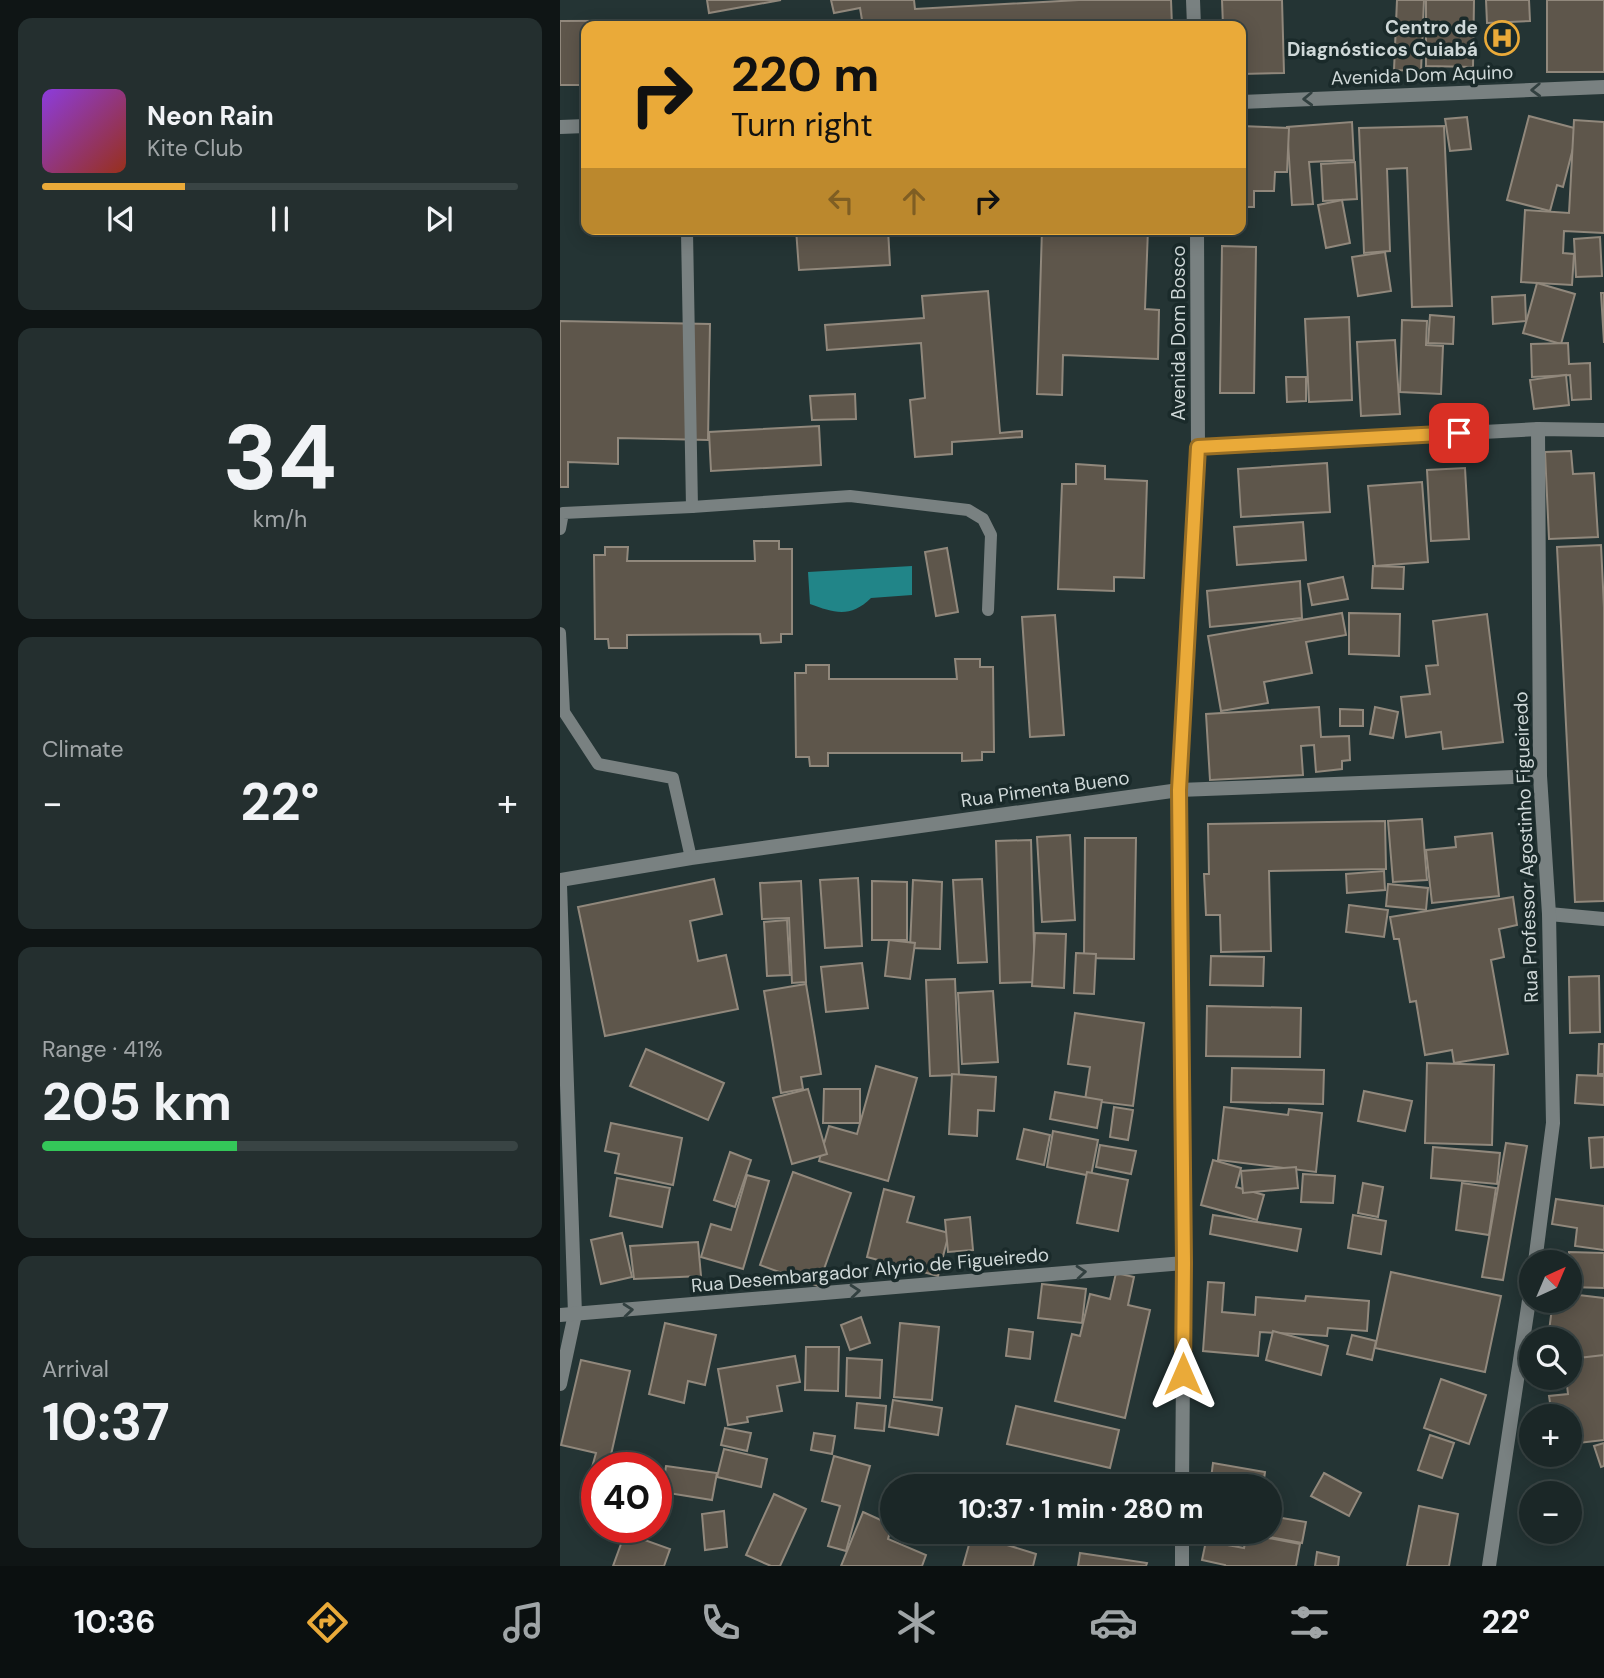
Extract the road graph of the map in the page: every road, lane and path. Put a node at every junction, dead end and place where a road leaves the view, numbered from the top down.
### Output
1 (1193, 0) edge
2 (1194, 21) edge
3 (1604, 87) edge
4 (1246, 102) edge
5 (581, 126) edge
6 (560, 127) edge
7 (687, 235) edge
8 (1197, 235) edge
9 (1538, 429) junction
10 (1604, 430) edge
11 (1198, 447) junction
12 (692, 507) junction
13 (560, 529) edge
14 (988, 610) dead end
15 (560, 633) edge
16 (1540, 776) junction
17 (1179, 790) junction
18 (691, 858) junction
19 (560, 882) edge
20 (1549, 914) junction
21 (1604, 919) edge
22 (1537, 1250) edge
23 (1184, 1263) junction
24 (1527, 1313) edge
25 (575, 1314) junction
26 (560, 1315) edge
27 (560, 1384) edge
28 (1182, 1474) edge
29 (1182, 1544) edge
30 (1182, 1566) edge
31 (1489, 1566) edge

1 - 2 street
3 -> 4 street, Avenida Dom Aquino
5 - 6 street
7 - 12 lane
8 - 11 street, Avenida Dom Bosco
9 - 10 street
9 - 11 street
9 - 16 street, Rua Professor Agostinho Figueiredo
11 - 17 street, Avenida Dom Bosco
12 - 13 lane
12 - 14 lane
15 - 18 lane
16 - 17 street, Rua Pimenta Bueno
16 - 20 street, Rua Professor Agostinho Figueiredo
17 - 18 street, Rua Pimenta Bueno
17 - 23 street, Avenida Dom Bosco
18 - 19 street, Rua Pimenta Bueno
19 - 25 street
20 - 21 street
20 - 22 street, Rua Professor Agostinho Figueiredo
25 -> 23 street, Rua Desembargador Alyrio de Figueiredo
23 - 28 street, Avenida Dom Bosco
24 - 31 street
25 - 26 street, Rua Desembargador Alyrio de Figueiredo
25 - 27 street
29 - 30 street

